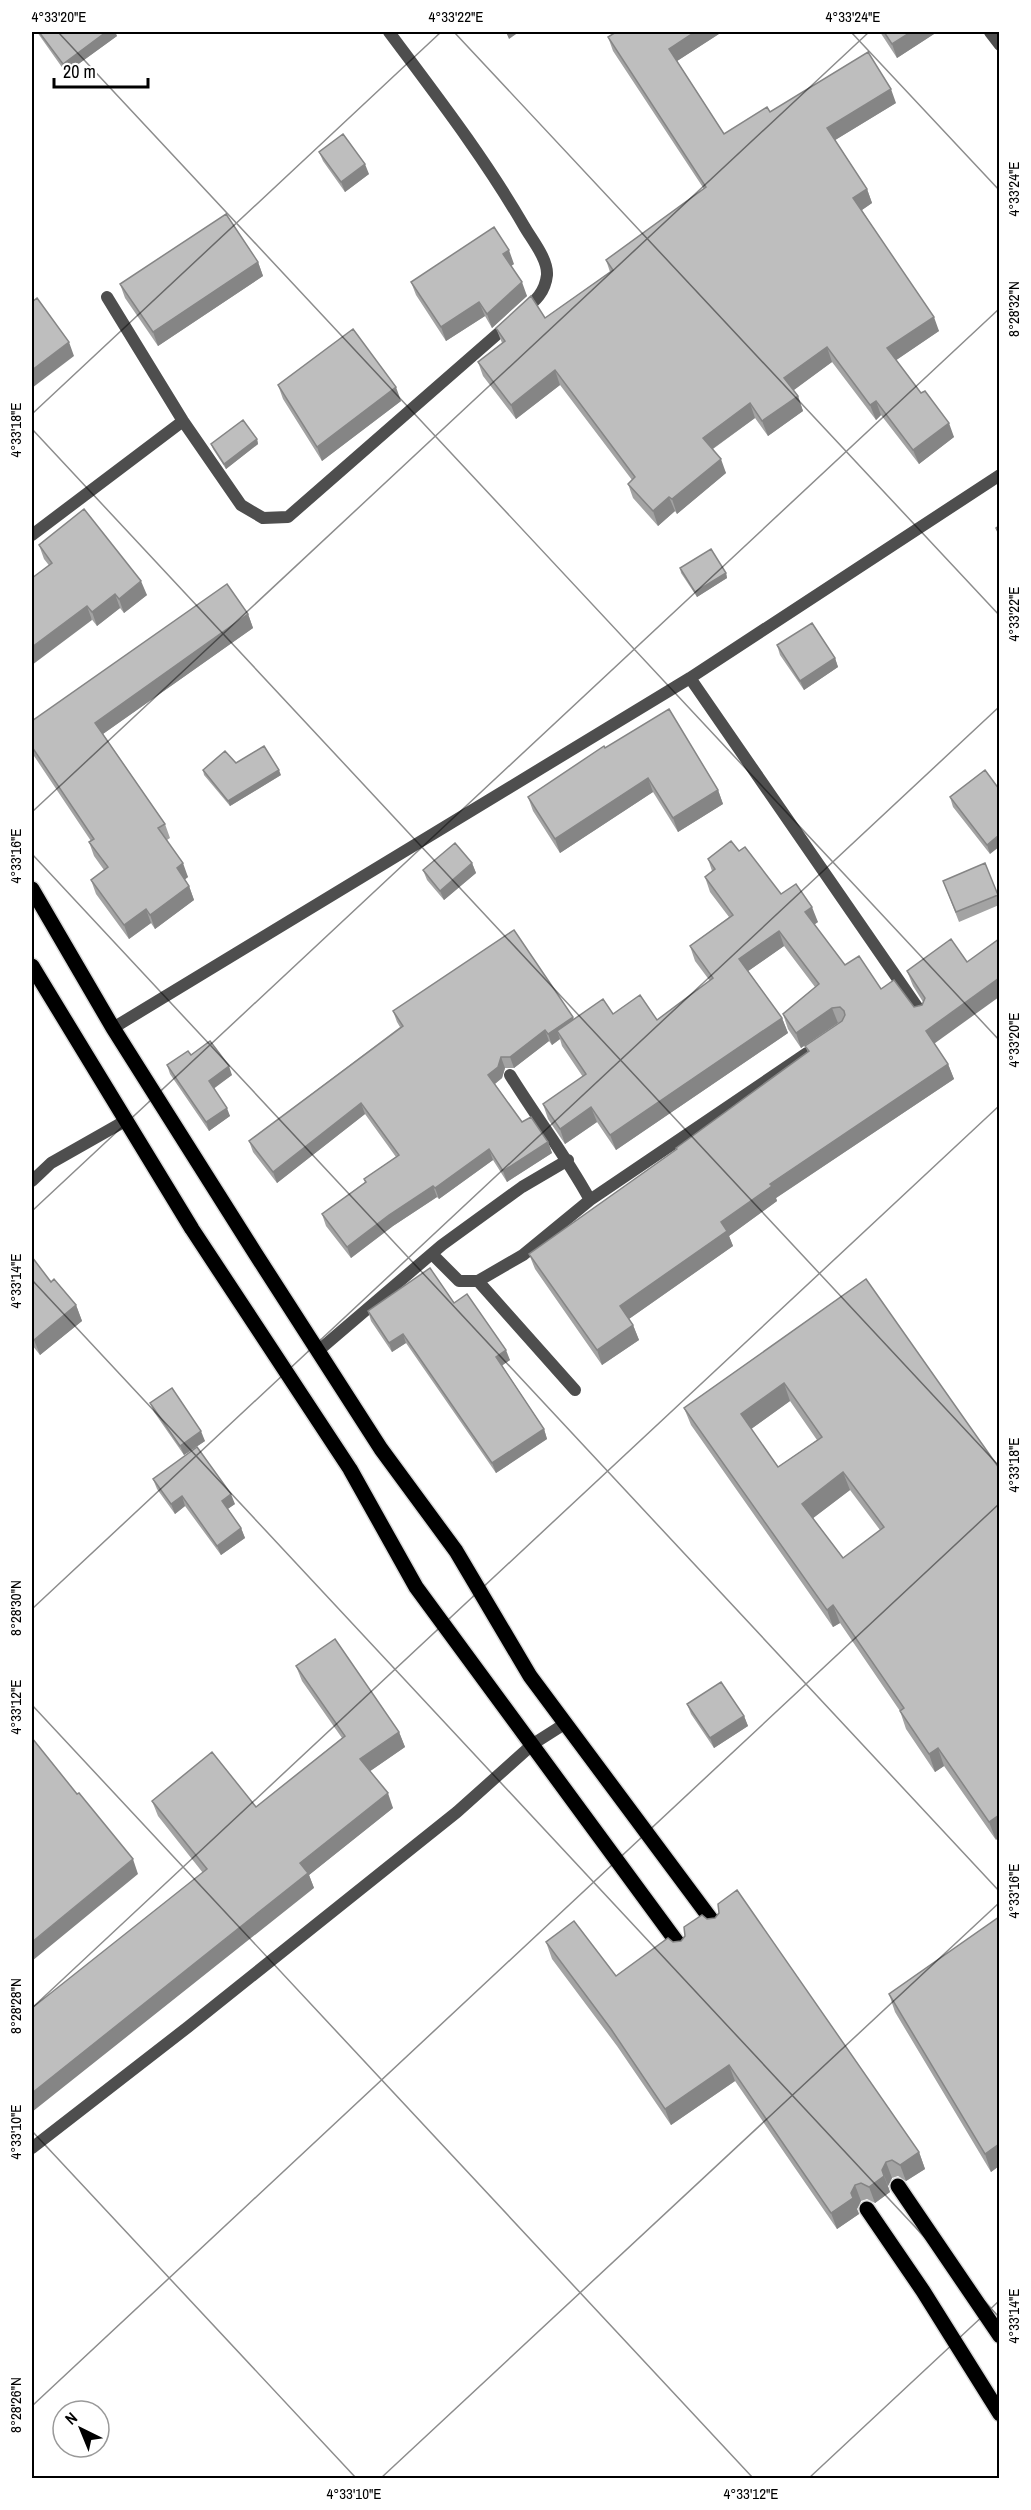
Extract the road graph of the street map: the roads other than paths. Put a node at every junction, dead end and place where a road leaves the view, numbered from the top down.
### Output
1 (389, 32) edge
2 (990, 32) edge
3 (999, 45) edge
4 (107, 297) dead end
5 (183, 421) junction
6 (999, 475) edge
7 (32, 535) edge
8 (690, 678) junction
9 (32, 888) edge
10 (32, 966) edge
11 (922, 1014) edge
12 (114, 1028) junction
13 (814, 1049) edge
14 (510, 1075) edge
15 (125, 1121) junction
16 (568, 1160) junction
17 (32, 1181) edge
18 (590, 1200) junction
19 (432, 1254) junction
20 (478, 1281) junction
21 (318, 1351) junction
22 (575, 1390) dead end
23 (566, 1723) junction
24 (533, 1744) junction
25 (716, 1926) edge
26 (682, 1949) edge
27 (32, 2148) edge
28 (898, 2186) edge
29 (867, 2209) edge
30 (999, 2336) edge
31 (999, 2414) edge

1 - 5 street
2 - 3 street
4 - 5 street
5 - 7 street
6 - 8 street
8 - 11 street
8 - 12 street
9 - 12 main road
10 - 15 main road
12 - 21 main road
13 - 18 street
14 - 16 street
15 - 17 street
15 - 24 main road
16 - 18 street
16 - 19 street
18 - 20 street
19 - 20 street
19 - 21 street
20 - 22 street
21 - 23 main road
23 - 24 street
23 - 25 main road
24 - 26 main road
24 - 27 street
28 - 30 main road
29 - 31 main road

